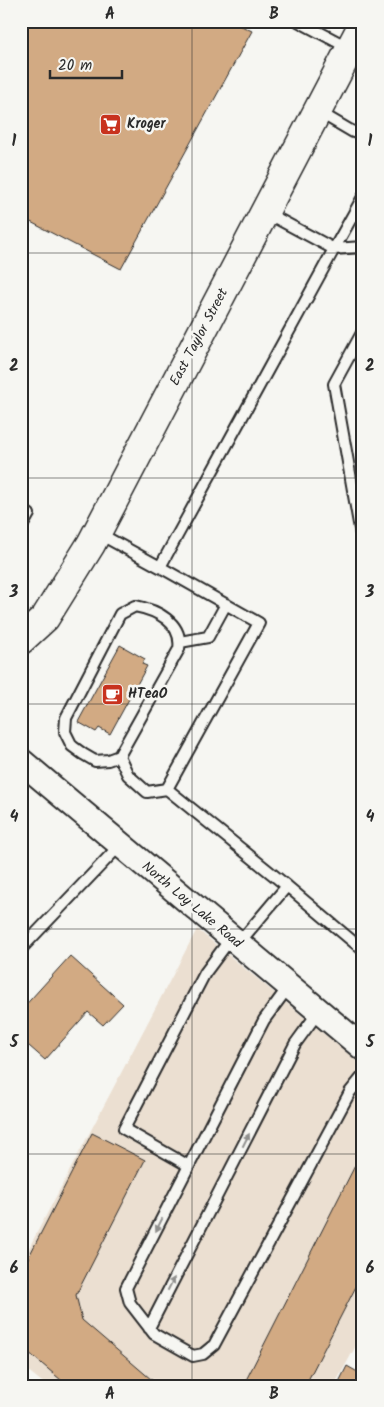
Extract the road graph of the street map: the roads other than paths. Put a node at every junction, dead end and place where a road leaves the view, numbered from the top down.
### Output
1 (298, 21) edge
2 (363, 24) edge
3 (350, 49) junction
4 (317, 111) junction
5 (363, 131) edge
6 (363, 197) edge
7 (264, 211) junction
8 (363, 248) edge
9 (334, 249) junction
10 (363, 331) edge
11 (29, 514) dead end
12 (21, 528) edge
13 (97, 533) junction
14 (363, 546) edge
15 (160, 567) junction
16 (226, 604) junction
17 (21, 640) edge
18 (180, 642) junction
19 (119, 756) junction
20 (21, 761) edge
21 (167, 789) junction
22 (120, 845) junction
23 (287, 886) junction
24 (235, 941) junction
25 (21, 949) edge
26 (363, 950) edge
27 (289, 986) junction
28 (319, 1011) junction
29 (363, 1048) edge
30 (363, 1076) edge
31 (189, 1166) junction
32 (149, 1328) junction

1 - 3 lane
2 - 3 main road, East Taylor Street
3 - 4 main road, East Taylor Street
4 - 5 lane
4 - 7 main road, East Taylor Street
6 - 9 lane
7 - 9 lane
7 - 13 main road, East Taylor Street
8 - 9 lane
9 - 15 lane
10 - 14 lane
11 - 12 lane
13 - 15 lane
13 - 17 main road, East Taylor Street
15 - 16 lane
16 - 18 lane
16 - 21 lane
18 - 19 lane
18 - 19 lane
19 - 21 lane
20 - 22 street, North Loy Lake Road
21 - 23 lane
22 - 24 street, North Loy Lake Road
22 - 25 lane
23 - 24 lane
23 - 26 lane
24 - 27 street, North Loy Lake Road
24 - 31 lane
27 - 28 street, North Loy Lake Road
27 - 31 lane
28 - 29 street, North Loy Lake Road
32 -> 28 lane
30 - 32 lane
31 -> 32 lane

